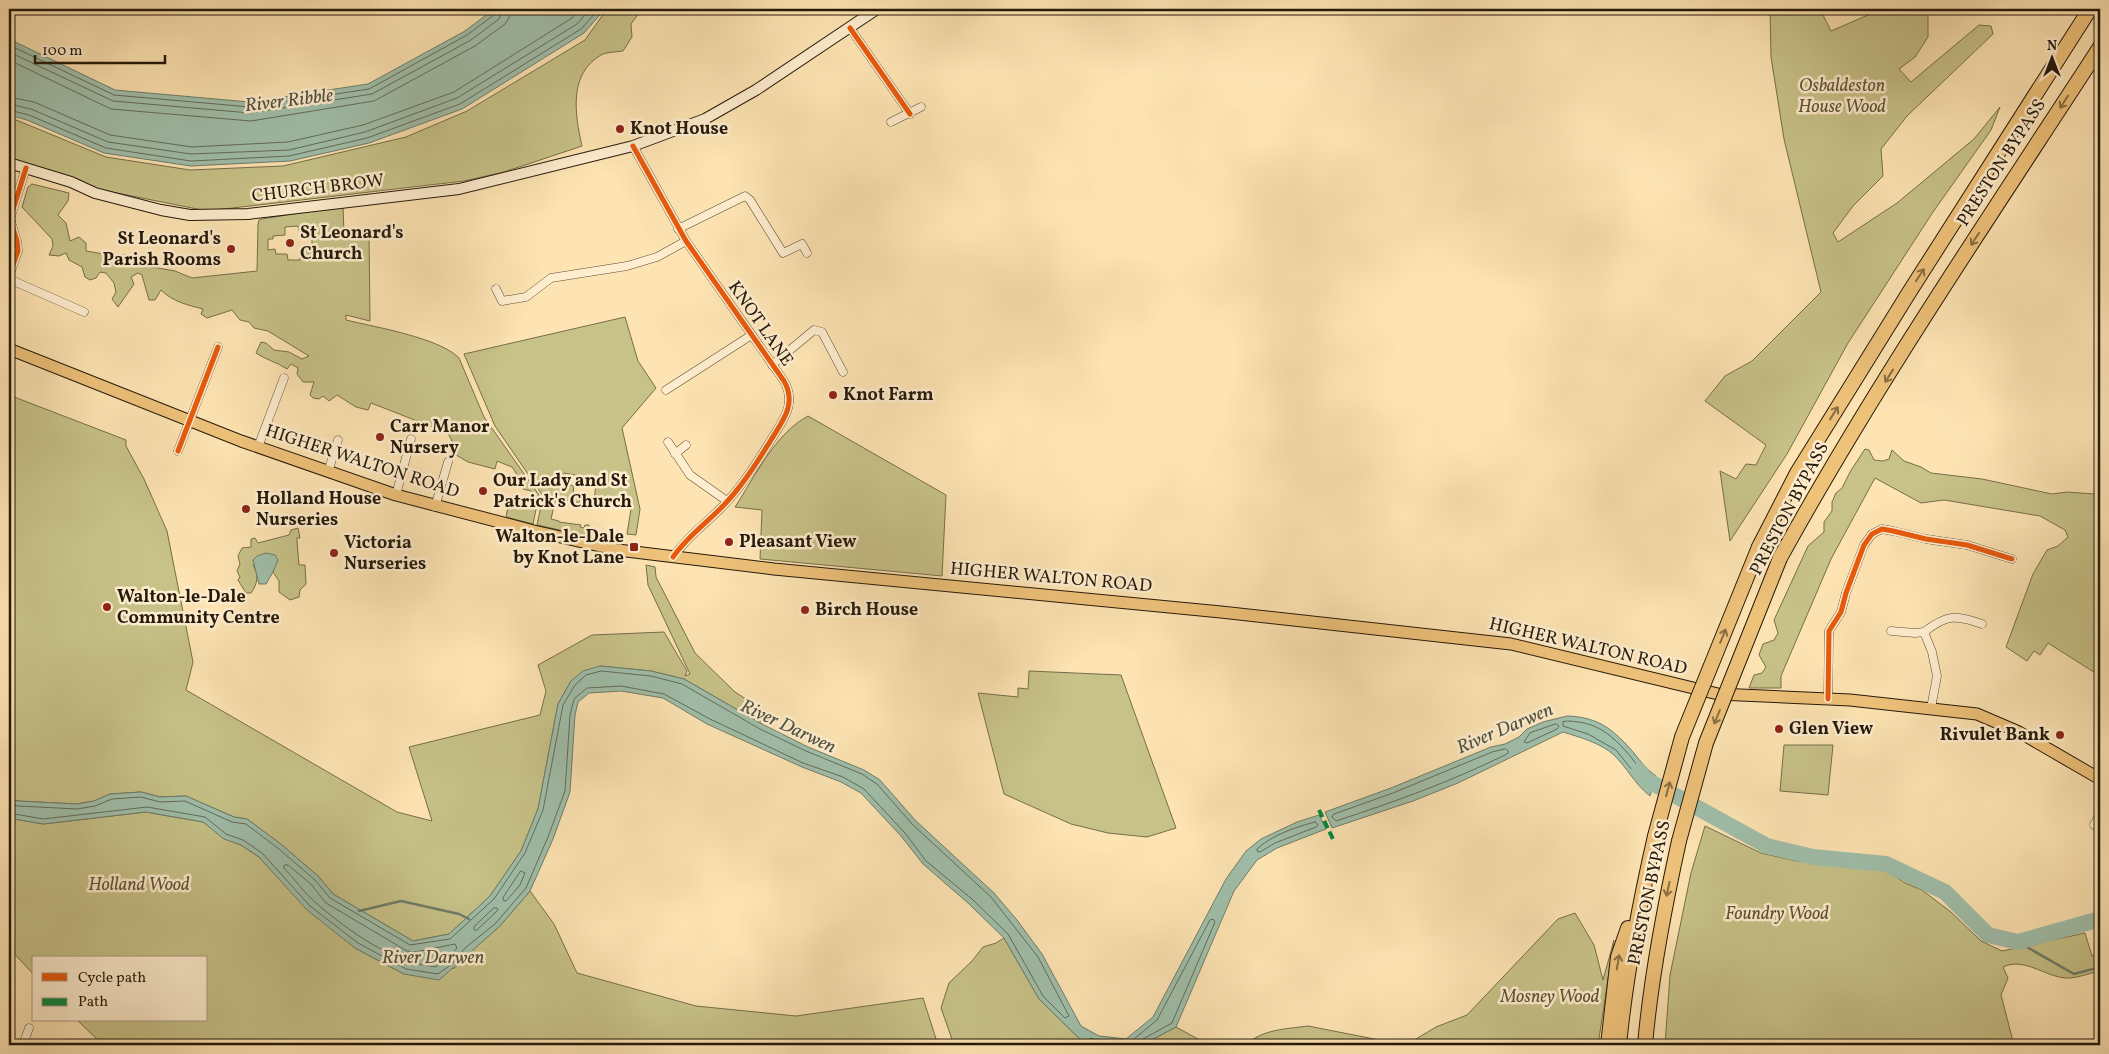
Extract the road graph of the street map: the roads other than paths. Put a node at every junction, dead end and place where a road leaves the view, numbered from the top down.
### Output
1 (877, 9) edge
2 (2090, 9) edge
3 (850, 28) junction
4 (2100, 47) edge
5 (921, 107) dead end
6 (910, 114) junction
7 (891, 122) dead end
8 (633, 146) junction
9 (9, 163) edge
10 (26, 168) junction
11 (9, 219) edge
12 (678, 229) junction
13 (686, 242) junction
14 (807, 253) dead end
15 (9, 278) edge
16 (496, 289) dead end
17 (84, 312) dead end
18 (750, 336) junction
19 (218, 348) dead end
20 (9, 349) edge
21 (772, 365) junction
22 (843, 372) dead end
23 (284, 378) dead end
24 (666, 390) dead end
25 (190, 420) junction
26 (411, 439) dead end
27 (338, 440) dead end
28 (668, 442) dead end
29 (686, 445) dead end
30 (258, 447) junction
31 (178, 451) dead end
32 (675, 454) junction
33 (448, 462) dead end
34 (328, 472) junction
35 (396, 495) junction
36 (727, 501) junction
37 (435, 507) junction
38 (673, 557) junction
39 (2012, 559) dead end
40 (1982, 624) dead end
41 (1891, 631) dead end
42 (1924, 632) junction
43 (1828, 699) junction
44 (1931, 708) junction
45 (2100, 779) edge
46 (2100, 814) edge
47 (2094, 825) dead end
48 (1647, 873) junction
49 (29, 1028) dead end
50 (23, 1045) edge
51 (1608, 1045) edge
52 (1619, 1045) edge
53 (1645, 1045) edge

1 - 3 main road, CHURCH BROW
48 -> 2 highway, PRESTON BYPASS, bridge
3 - 6 street
3 - 8 main road, CHURCH BROW
4 -> 53 highway, PRESTON BYPASS, bridge
5 - 6 street
6 - 7 street
8 - 10 main road, CHURCH BROW
8 - 12 street, KNOT LANE
9 - 10 main road, CHURCH BROW
10 - 11 street
11 - 15 street
12 - 13 street, KNOT LANE
12 - 14 street
13 - 16 street
13 - 18 street, KNOT LANE
15 - 17 street
18 - 21 street, KNOT LANE
18 - 24 street
19 - 25 street
20 - 25 main road, HIGHER WALTON ROAD
21 - 22 street
21 - 36 street, KNOT LANE
23 - 30 street
25 - 30 main road, HIGHER WALTON ROAD
25 - 31 street
26 - 35 street
27 - 34 street
28 - 32 street
29 - 32 street
30 - 34 main road, HIGHER WALTON ROAD
32 - 36 street
33 - 37 street
34 - 35 main road, HIGHER WALTON ROAD
35 - 37 main road, HIGHER WALTON ROAD
36 - 38 street, KNOT LANE
37 - 38 main road, HIGHER WALTON ROAD
38 - 43 main road, HIGHER WALTON ROAD
39 - 43 street
40 - 42 street
41 - 42 street
42 - 44 street
43 - 44 main road, HIGHER WALTON ROAD
44 - 45 main road, HIGHER WALTON ROAD
46 - 47 street
51 -> 48 highway
48 - 52 highway
49 - 50 street

